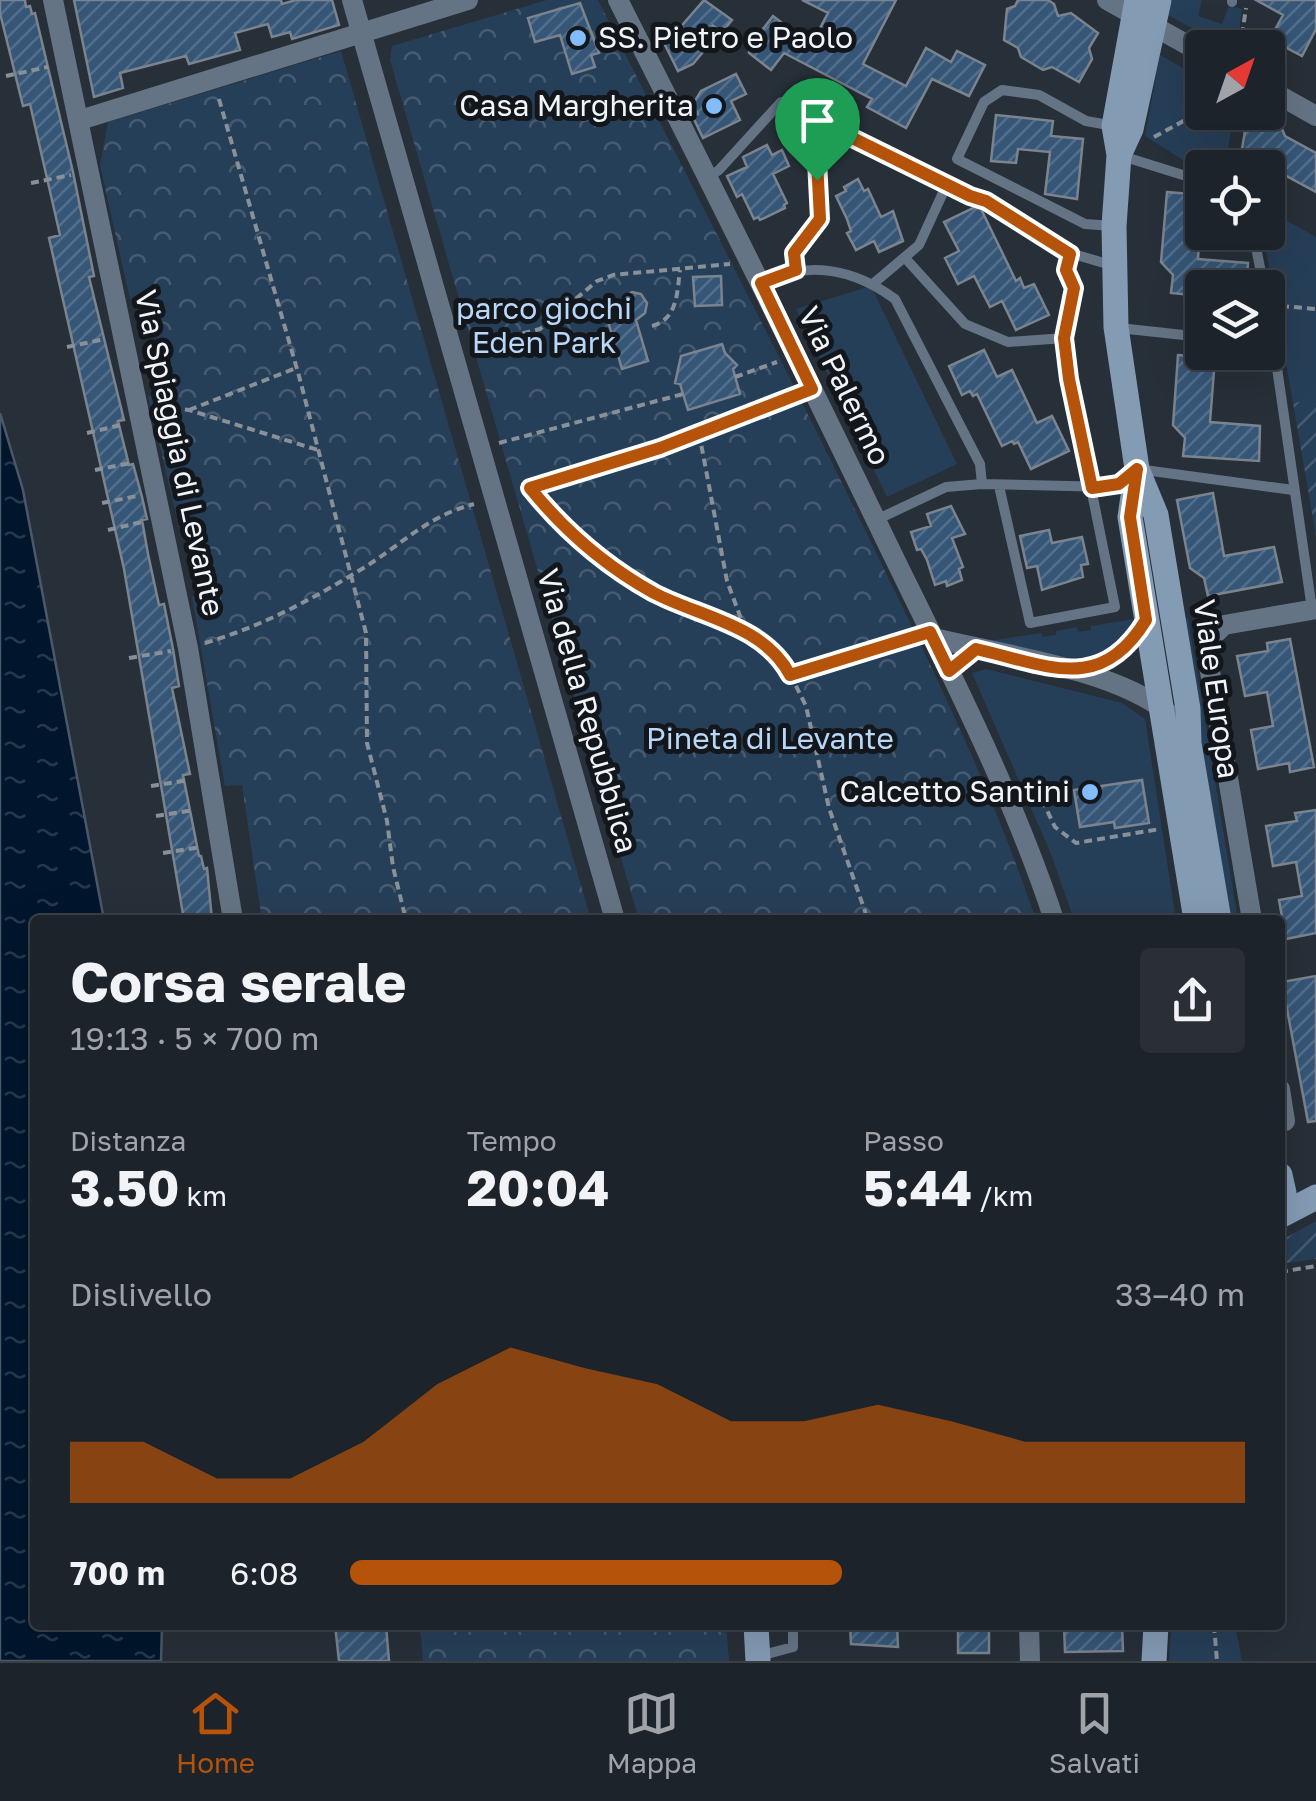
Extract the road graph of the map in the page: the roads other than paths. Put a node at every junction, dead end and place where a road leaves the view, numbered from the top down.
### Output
1 (53, 0) edge
2 (352, 0) edge
3 (468, 0) edge
4 (618, 0) edge
5 (1106, 0) edge
6 (1159, 0) edge
7 (1141, 13) edge
8 (362, 34) junction
9 (1185, 42) edge
10 (1285, 99) edge
11 (1316, 116) edge
12 (80, 120) junction
13 (820, 122) junction
14 (1114, 126) junction
15 (1119, 156) junction
16 (709, 176) junction
17 (1185, 176) edge
18 (946, 184) junction
19 (1114, 226) junction
20 (1070, 254) junction
21 (906, 260) junction
22 (1114, 266) junction
23 (796, 270) junction
24 (761, 283) junction
25 (874, 284) junction
26 (1116, 327) junction
27 (1185, 335) edge
28 (1064, 338) junction
29 (1275, 370) edge
30 (1137, 469) junction
31 (982, 484) junction
32 (999, 486) junction
33 (1092, 488) junction
34 (1293, 490) junction
35 (876, 520) junction
36 (1314, 609) edge
37 (1146, 620) junction
38 (932, 635) junction
39 (976, 649) junction
40 (949, 671) junction
41 (1073, 671) junction
42 (1160, 706) junction
43 (1189, 742) junction
44 (232, 915) edge
45 (614, 915) edge
46 (1052, 915) edge
47 (1195, 915) edge
48 (1218, 915) edge
49 (1251, 915) edge
50 (1285, 1177) edge
51 (1316, 1182) edge
52 (1316, 1197) edge
53 (1285, 1212) edge
54 (756, 1630) edge
55 (792, 1630) edge
56 (1029, 1630) edge
57 (1156, 1630) edge
58 (758, 1659) edge
59 (1030, 1661) edge
60 (1154, 1661) edge

1 - 12 street, Via Spiaggia di Levante
2 - 8 street, Via della Repubblica
3 - 8 street
4 - 16 street, Via Palermo
5 - 7 street
6 - 7 main road, Viale Europa
7 - 9 street
7 - 14 main road, Viale Europa
7 - 15 main road, Viale Europa
8 - 12 street
8 - 45 street, Via della Repubblica
10 - 11 street
12 - 44 street, Via Spiaggia di Levante
13 - 16 lane
13 - 18 lane
13 - 23 lane
14 - 15 main road, Viale Europa
14 - 19 lane
15 - 17 lane
15 - 19 main road, Viale Europa
16 - 24 street, Via Palermo
18 - 20 lane
18 - 21 lane
19 - 22 main road, Viale Europa
20 - 22 lane
20 - 28 lane
21 - 25 lane
21 - 28 lane
22 - 26 main road, Viale Europa
23 - 24 lane
23 - 25 lane
24 - 35 street, Via Palermo
25 - 31 lane
26 - 27 lane
26 - 30 main road, Viale Europa
28 - 33 lane
29 - 34 lane
30 - 33 lane
30 - 34 lane
30 - 37 main road, Viale Europa
30 - 43 main road, Viale Europa
31 - 32 lane
31 - 35 lane
32 - 33 lane
32 - 33 lane
34 - 36 lane
35 - 38 street, Via Palermo
36 - 49 street
37 - 41 street
37 - 42 main road, Viale Europa
38 - 39 street
38 - 40 street, Via Palermo
39 - 40 street
39 - 41 street
40 - 46 street, Via Palermo
41 - 42 street
42 - 43 street
42 - 47 main road, Viale Europa
43 - 48 main road, Viale Europa
50 - 51 main road
52 - 53 main road
54 - 58 main road
55 - 58 lane
56 - 59 street
57 - 60 main road

